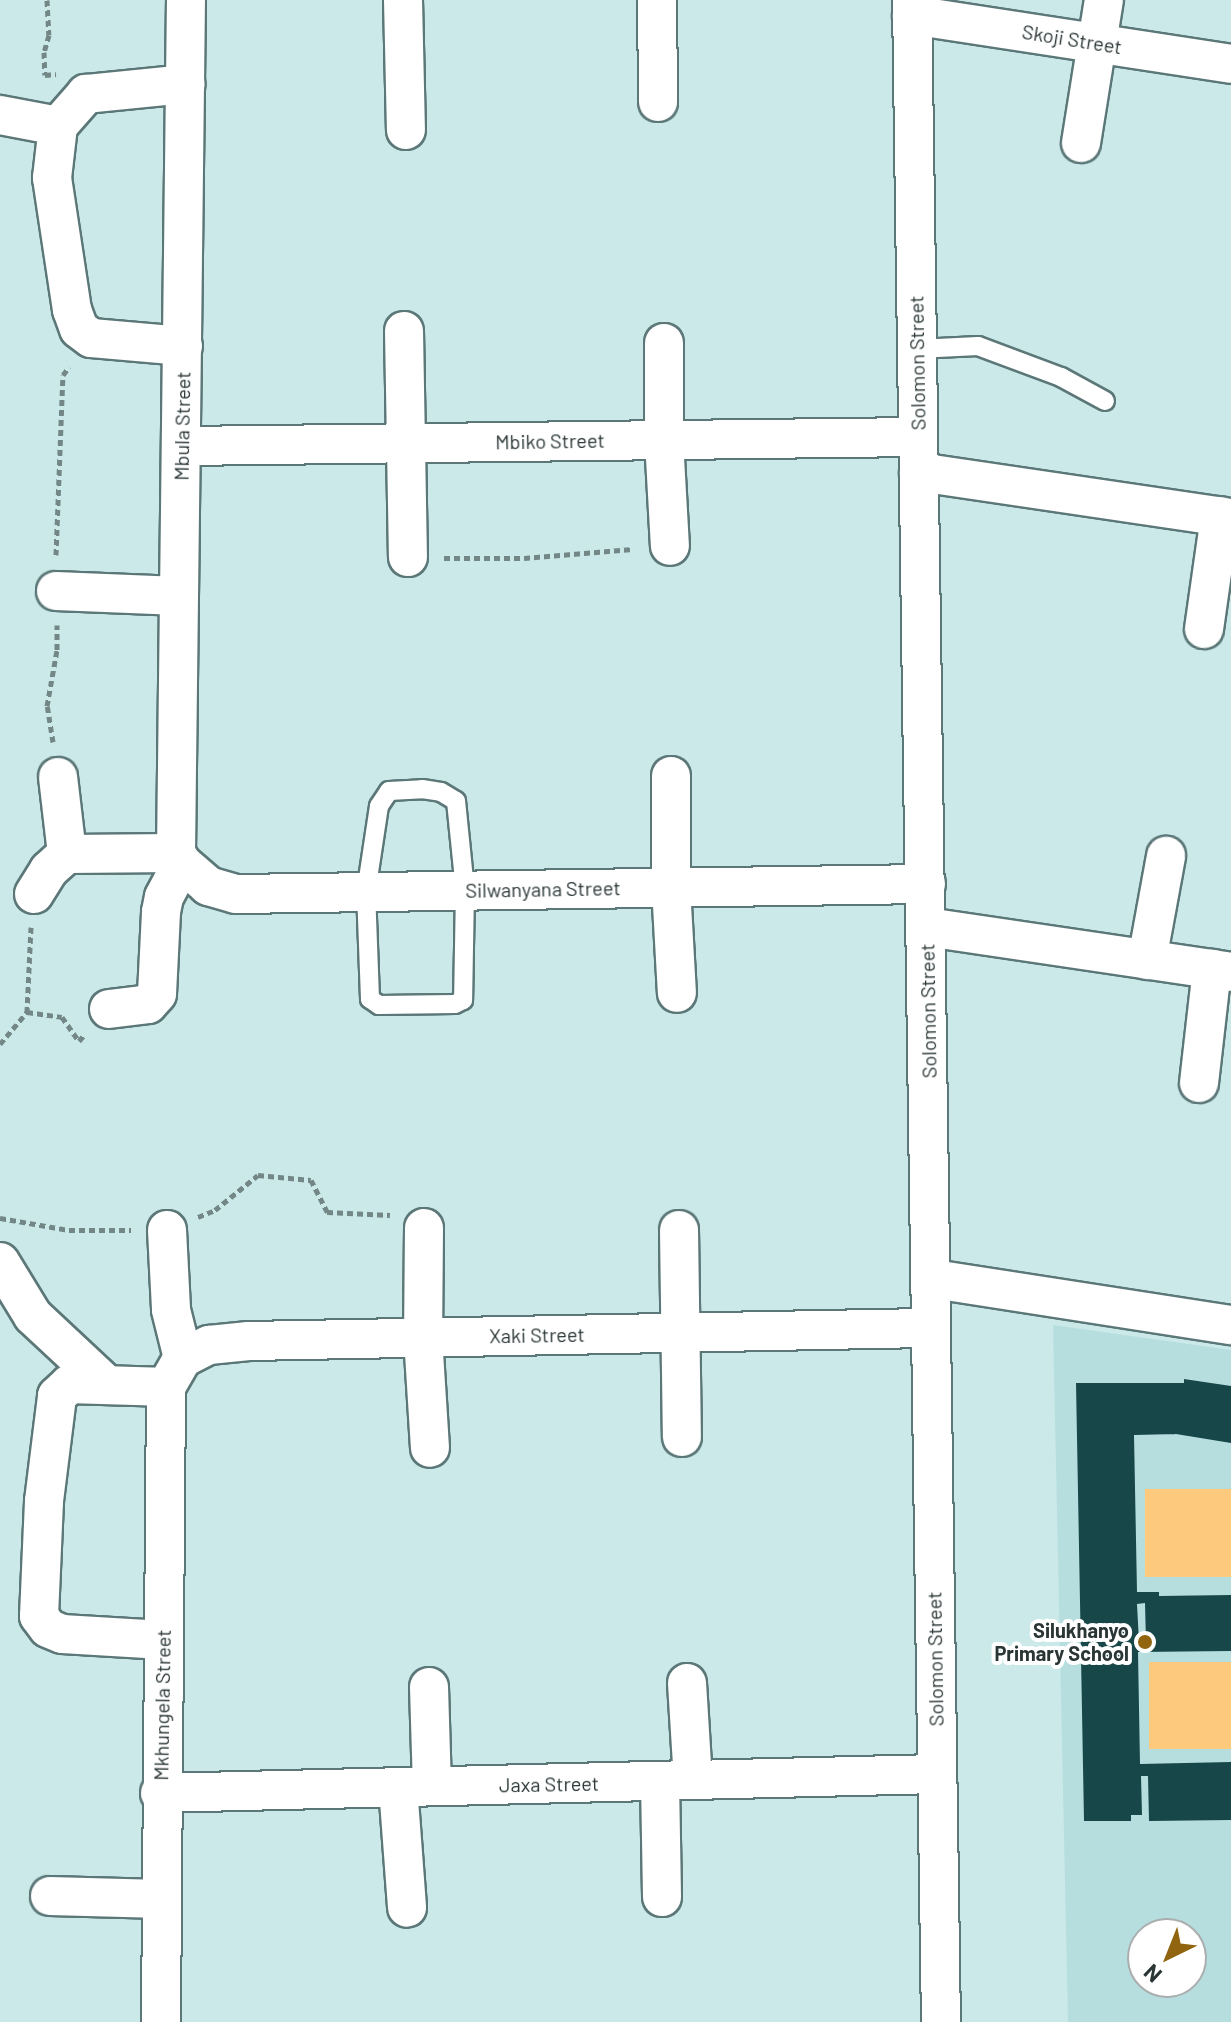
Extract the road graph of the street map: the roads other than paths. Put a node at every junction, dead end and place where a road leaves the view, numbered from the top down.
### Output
1 (186, 0) edge
2 (403, 0) edge
3 (657, 0) edge
4 (1104, 0) edge
5 (912, 7) edge
6 (1096, 43) junction
7 (1231, 64) edge
8 (186, 84) junction
9 (658, 102) dead end
10 (0, 115) edge
11 (58, 126) junction
12 (406, 130) dead end
13 (1081, 143) dead end
14 (404, 331) dead end
15 (664, 343) dead end
16 (183, 346) junction
17 (917, 349) junction
18 (1105, 401) dead end
19 (664, 440) junction
20 (409, 443) junction
21 (182, 446) junction
22 (918, 455) junction
23 (1226, 517) edge
24 (670, 546) road end
25 (408, 557) road end
26 (56, 591) dead end
27 (179, 596) junction
28 (1204, 629) dead end
29 (671, 776) dead end
30 (58, 777) dead end
31 (67, 854) junction
32 (1166, 856) dead end
33 (179, 858) junction
34 (926, 884) junction
35 (671, 887) junction
36 (465, 890) junction
37 (366, 892) junction
38 (34, 894) road end
39 (927, 927) junction
40 (1147, 960) junction
41 (1222, 970) edge
42 (677, 993) dead end
43 (109, 1009) road end
44 (1199, 1083) dead end
45 (424, 1228) road end
46 (167, 1230) road end
47 (679, 1230) dead end
48 (0, 1262) edge
49 (933, 1279) junction
50 (1231, 1325) edge
51 (929, 1328) junction
52 (680, 1332) junction
53 (423, 1337) junction
54 (174, 1373) junction
55 (107, 1385) junction
56 (682, 1437) dead end
57 (430, 1448) dead end
58 (163, 1640) junction
59 (687, 1683) dead end
60 (429, 1687) dead end
61 (937, 1774) junction
62 (677, 1781) junction
63 (415, 1787) junction
64 (160, 1793) junction
65 (50, 1896) dead end
66 (662, 1897) dead end
67 (161, 1899) junction
68 (407, 1908) dead end
69 (161, 2022) edge
70 (941, 2022) edge

1 - 8 street, Mbula Street
2 - 12 street
3 - 9 street
4 - 6 street
5 - 6 street, Skoji Street
5 - 17 street, Solomon Street
6 - 7 street, Skoji Street
6 - 13 street
8 - 11 street
8 - 16 street, Mbula Street
10 - 11 street
11 - 16 street
14 - 20 street
15 - 19 street
16 - 21 street, Mbula Street
17 - 18 lane
17 - 22 street, Solomon Street
19 - 20 street, Mbiko Street
19 - 22 street, Mbiko Street
19 - 24 street
20 - 21 street, Mbiko Street
20 - 25 street
21 - 27 street, Mbula Street
22 - 23 street, Mbiko Street
22 - 34 street, Solomon Street
23 - 28 street
26 - 27 street
27 - 33 street, Mbula Street
29 - 35 street
30 - 31 street
31 - 33 street
31 - 38 street
32 - 40 street
33 - 37 street, Silwanyana Street
33 - 43 street
34 - 35 street, Silwanyana Street
34 - 39 street, Solomon Street
35 - 36 street, Silwanyana Street
35 - 42 street
36 - 37 street, Silwanyana Street
36 - 37 lane
36 - 37 lane
39 - 40 street
39 - 49 street, Solomon Street
40 - 41 street
41 - 44 street
45 - 53 street
46 - 54 street, Mkhungela Street
47 - 52 street
48 - 55 street
49 - 50 street
49 - 51 street, Solomon Street
51 - 52 street, Xaki Street
51 - 61 street, Solomon Street
52 - 53 street, Xaki Street
52 - 56 street
53 - 54 street, Xaki Street
53 - 57 street
54 - 55 street
54 - 58 street, Mkhungela Street
55 - 58 street
58 - 64 street, Mkhungela Street
59 - 62 street
60 - 63 street
61 - 62 street, Jaxa Street
61 - 70 street, Solomon Street
62 - 63 street, Jaxa Street
62 - 66 street
63 - 64 street, Jaxa Street
63 - 68 street
64 - 67 street, Mkhungela Street
65 - 67 street
67 - 69 street, Mkhungela Street

